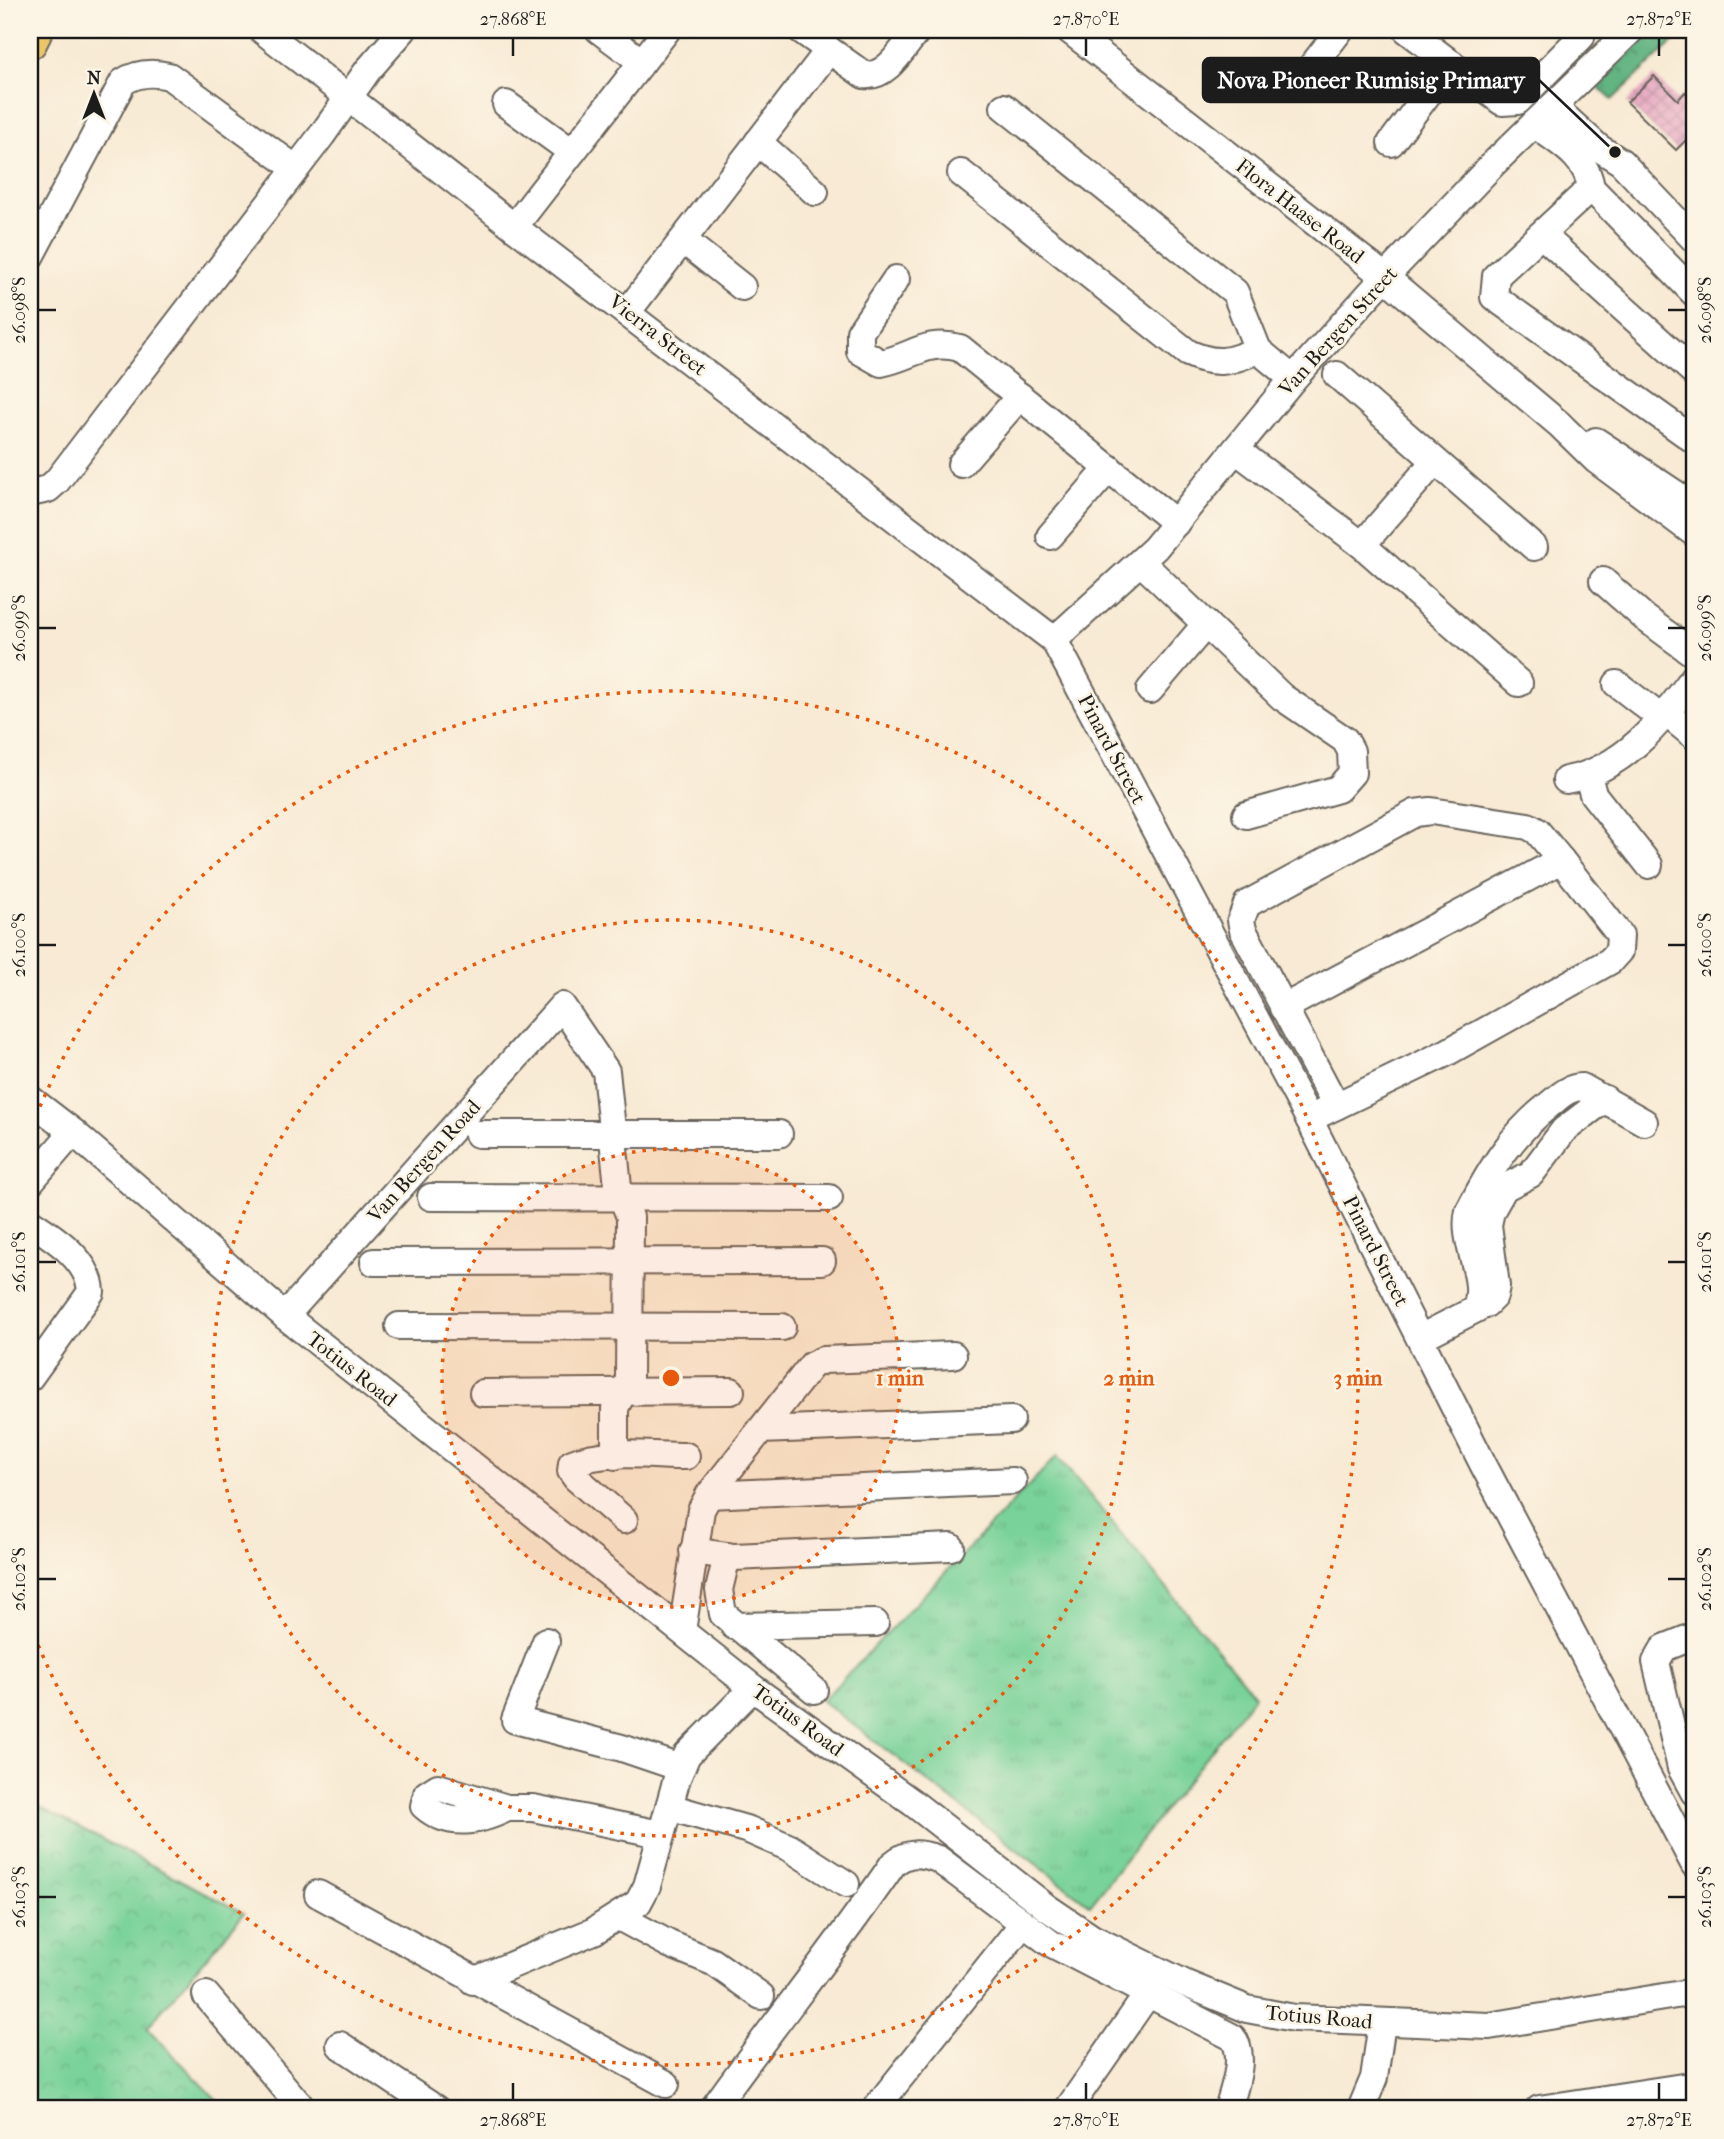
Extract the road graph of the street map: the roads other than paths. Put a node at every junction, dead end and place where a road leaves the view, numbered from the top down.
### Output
1 (36, 30) edge
2 (262, 30) edge
3 (402, 30) edge
4 (599, 30) edge
5 (667, 30) edge
6 (801, 30) edge
7 (918, 30) edge
8 (1069, 30) edge
9 (1340, 30) edge
10 (1631, 30) edge
11 (1424, 35) edge
12 (1581, 37) dead end
13 (30, 42) edge
14 (829, 50) junction
15 (642, 62) junction
16 (1451, 63) junction
17 (1303, 79) dead end
18 (349, 97) junction
19 (506, 104) dead end
20 (1553, 106) junction
21 (1004, 107) dead end
22 (1534, 124) junction
23 (758, 142) junction
24 (1391, 143) dead end
25 (572, 152) junction
26 (295, 168) junction
27 (961, 173) dead end
28 (1591, 188) junction
29 (815, 192) dead end
30 (514, 227) junction
31 (1542, 235) junction
32 (1694, 239) edge
33 (683, 240) junction
34 (30, 257) edge
35 (1385, 277) junction
36 (896, 279) dead end
37 (742, 287) dead end
38 (1694, 293) edge
39 (628, 312) junction
40 (1258, 350) junction
41 (1694, 372) edge
42 (1337, 375) dead end
43 (1293, 379) junction
44 (1020, 396) junction
45 (1559, 424) junction
46 (1694, 440) edge
47 (1236, 450) junction
48 (1435, 461) junction
49 (961, 464) dead end
50 (1109, 468) junction
51 (30, 493) edge
52 (1694, 506) edge
53 (1176, 523) junction
54 (1694, 533) edge
55 (1050, 536) dead end
56 (1362, 545) junction
57 (1534, 547) dead end
58 (1142, 562) junction
59 (1603, 581) dead end
60 (1206, 624) junction
61 (1054, 640) junction
62 (1694, 654) edge
63 (1694, 677) edge
64 (1519, 683) dead end
65 (1617, 684) dead end
66 (1150, 690) dead end
67 (1664, 716) junction
68 (1694, 736) edge
69 (1246, 815) dead end
70 (1561, 860) junction
71 (1649, 864) dead end
72 (1283, 1008) junction
73 (1605, 1099) junction
74 (1336, 1106) junction
75 (34, 1111) edge
76 (1309, 1119) junction
77 (1644, 1122) dead end
78 (73, 1132) junction
79 (478, 1134) dead end
80 (779, 1134) dead end
81 (613, 1135) junction
82 (1500, 1178) junction
83 (30, 1182) edge
84 (431, 1197) dead end
85 (621, 1197) junction
86 (829, 1198) dead end
87 (30, 1222) edge
88 (632, 1259) junction
89 (822, 1261) dead end
90 (374, 1262) dead end
91 (285, 1316) junction
92 (400, 1326) dead end
93 (782, 1327) dead end
94 (630, 1329) junction
95 (1420, 1338) junction
96 (953, 1355) dead end
97 (30, 1377) edge
98 (625, 1391) junction
99 (731, 1391) dead end
100 (483, 1393) dead end
101 (1010, 1420) dead end
102 (761, 1430) junction
103 (615, 1456) junction
104 (686, 1456) dead end
105 (1013, 1481) dead end
106 (709, 1495) junction
107 (624, 1520) dead end
108 (951, 1547) dead end
109 (692, 1552) junction
110 (727, 1556) junction
111 (875, 1623) dead end
112 (734, 1626) junction
113 (682, 1631) junction
114 (1694, 1636) edge
115 (546, 1641) dead end
116 (753, 1688) junction
117 (814, 1690) dead end
118 (1688, 1766) edge
119 (681, 1768) junction
120 (1694, 1792) edge
121 (669, 1807) junction
122 (507, 1808) dead end
123 (660, 1834) junction
124 (1694, 1864) edge
125 (846, 1884) dead end
126 (318, 1894) dead end
127 (620, 1917) junction
128 (1022, 1925) junction
129 (473, 1981) junction
130 (1694, 1992) edge
131 (206, 1995) dead end
132 (1147, 1995) junction
133 (761, 1996) dead end
134 (1382, 2023) junction
135 (340, 2045) dead end
136 (666, 2084) dead end
137 (1689, 2086) dead end
138 (303, 2109) edge
139 (436, 2109) edge
140 (713, 2109) edge
141 (875, 2109) edge
142 (1068, 2109) edge
143 (1228, 2109) edge
144 (1361, 2109) edge
145 (1539, 2109) edge

1 - 13 main road
2 - 18 street, Vierra Street
3 - 18 street
4 - 15 street
5 - 15 street
6 - 14 street
7 - 14 street
8 - 35 street, Flora Haase Road
9 - 17 street
10 - 20 street, Van Bergen Street
11 - 16 street
12 - 16 street
14 - 23 street
15 - 25 street
16 - 24 street
18 - 26 street
18 - 30 street, Vierra Street
19 - 25 street
20 - 22 street, Van Bergen Street
20 - 32 street
21 - 40 street
22 - 28 street
22 - 35 street, Van Bergen Street
23 - 29 street
23 - 33 street
25 - 30 street
26 - 34 street
26 - 51 street
27 - 40 street
28 - 31 street
28 - 38 street
30 - 39 street, Vierra Street
31 - 41 street
31 - 46 street
33 - 37 street
33 - 39 street
35 - 43 street, Van Bergen Street
35 - 45 street, Flora Haase Road
36 - 44 street
39 - 61 street, Vierra Street
40 - 43 street
42 - 48 street
43 - 47 street, Van Bergen Street
44 - 49 street
44 - 50 street
45 - 52 street, Flora Haase Road
45 - 54 street, Flora Haase Road
47 - 53 street, Van Bergen Street
47 - 56 street
48 - 56 street
48 - 57 street
50 - 53 street
50 - 55 street
53 - 58 street, Van Bergen Street
56 - 64 street
58 - 60 street
58 - 61 street, Van Bergen Street
59 - 62 street
60 - 66 street
60 - 69 street
61 - 76 street, Pinard Street
63 - 67 street
65 - 67 street
67 - 68 street
67 - 71 street
70 - 72 street
70 - 72 street
70 - 74 street
72 - 74 street
73 - 77 street
73 - 82 street
73 - 82 street
74 - 76 street
75 - 78 street, Totius Road
76 - 95 street, Pinard Street
78 - 83 street
78 - 91 street, Totius Road
79 - 81 street
80 - 81 street
81 - 85 street
81 - 91 street, Van Bergen Road
82 - 95 street
84 - 85 street
85 - 86 street
85 - 88 street
87 - 97 street
88 - 89 street
88 - 90 street
88 - 94 street
91 - 113 street, Totius Road
92 - 94 street
93 - 94 street
94 - 98 street
95 - 124 street, Pinard Street
96 - 102 street
98 - 99 street
98 - 100 street
98 - 103 street
101 - 102 street
102 - 106 street
103 - 104 street
103 - 107 street
105 - 106 street
106 - 109 street
108 - 110 street
109 - 110 street
109 - 113 street
110 - 112 street
111 - 112 street
112 - 117 street
113 - 116 street, Totius Road
114 - 118 street
115 - 119 street
116 - 119 street
116 - 134 street, Totius Road
118 - 120 street
119 - 121 street
121 - 123 street
121 - 125 street
122 - 123 street
123 - 127 street
126 - 129 street
127 - 129 street
127 - 133 street
128 - 132 street
128 - 140 street
128 - 141 street
129 - 136 street
130 - 134 street, Totius Road
131 - 138 street
132 - 142 street
132 - 143 street
134 - 144 street
135 - 139 street
137 - 145 street

